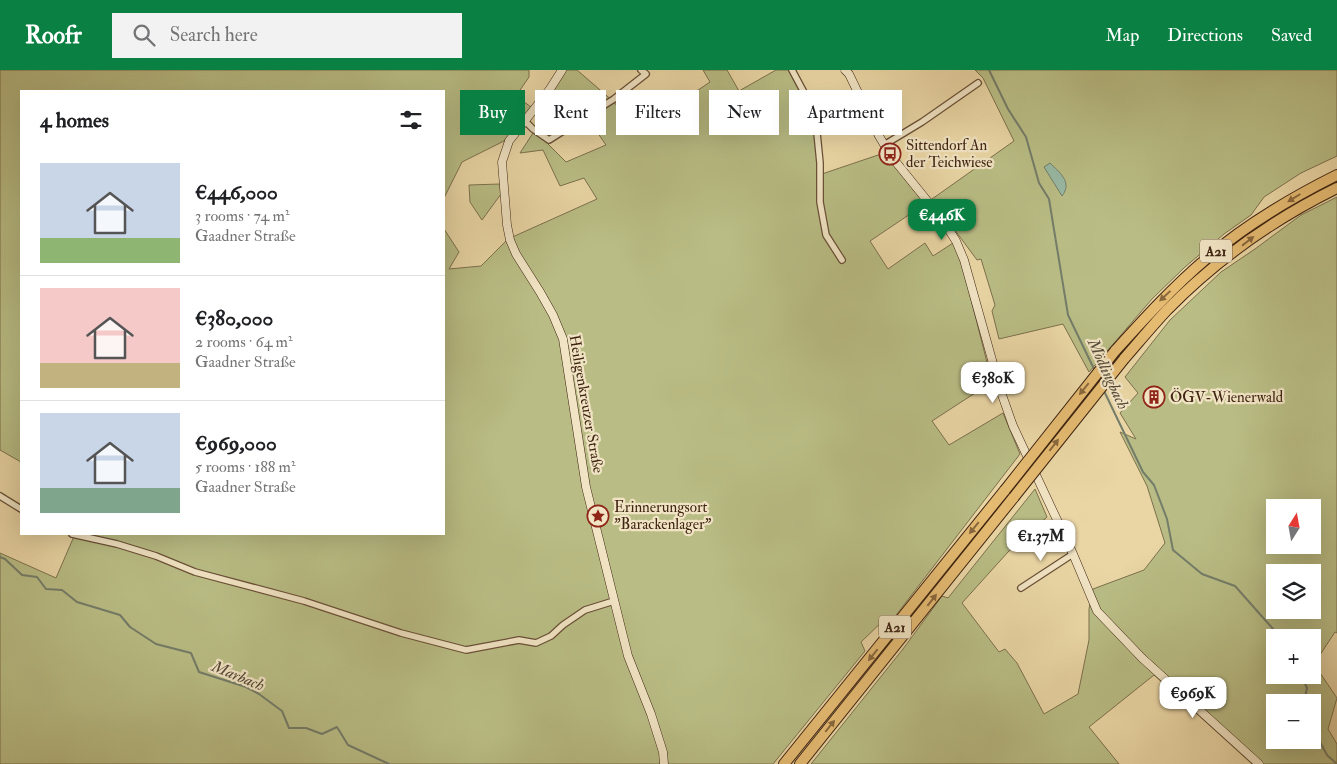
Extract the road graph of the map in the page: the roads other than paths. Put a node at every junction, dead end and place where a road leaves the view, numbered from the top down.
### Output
1 (562, 70) edge
2 (641, 70) edge
3 (792, 70) edge
4 (845, 70) edge
5 (978, 83) dead end
6 (525, 121) joint
7 (514, 135) edge
8 (884, 145) junction
9 (1337, 175) edge
10 (1337, 188) edge
11 (842, 260) dead end
12 (0, 496) edge
13 (20, 508) edge
14 (76, 535) edge
15 (1073, 554) junction
16 (1020, 588) dead end
17 (614, 601) junction
18 (664, 764) edge
19 (784, 764) edge
20 (800, 764) edge
21 (1259, 764) edge

1 - 6 street, Heiligenkreuzer Straße
2 - 6 street
3 - 11 street
4 - 8 street
5 - 8 street
7 - 17 street, Heiligenkreuzer Straße
8 - 15 street
9 -> 19 highway, A21, bridge
20 -> 10 highway, A21, bridge
12 - 13 street
14 - 17 street
15 - 16 street
15 - 21 street
17 - 18 street, Heiligenkreuzer Straße

